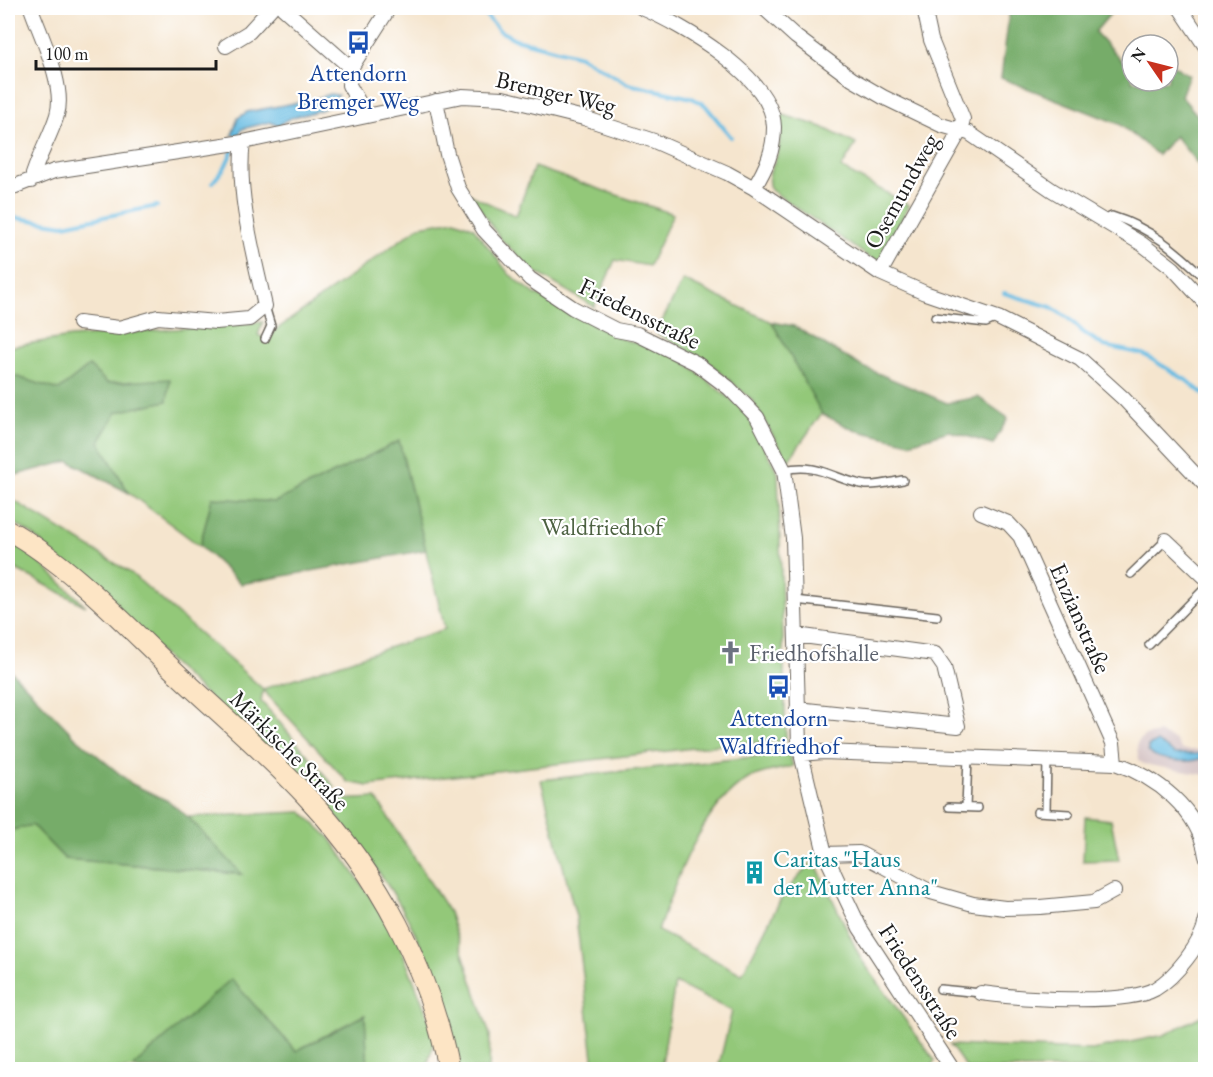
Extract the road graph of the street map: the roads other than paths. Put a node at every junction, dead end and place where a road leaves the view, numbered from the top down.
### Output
1 (31, 8) edge
2 (271, 8) edge
3 (283, 8) edge
4 (388, 8) edge
5 (642, 8) edge
6 (765, 8) edge
7 (924, 8) edge
8 (1180, 8) edge
9 (226, 46) dead end
10 (1206, 47) edge
11 (351, 68) junction
12 (436, 101) junction
13 (366, 115) junction
14 (960, 131) junction
15 (237, 142) junction
16 (31, 181) junction
17 (754, 188) junction
18 (8, 189) edge
19 (1104, 220) junction
20 (880, 273) junction
21 (1206, 279) edge
22 (1206, 304) edge
23 (265, 306) junction
24 (935, 317) dead end
25 (998, 318) junction
26 (79, 323) dead end
27 (265, 339) dead end
28 (784, 470) junction
29 (903, 480) dead end
30 (1206, 486) edge
31 (981, 512) dead end
32 (8, 530) edge
33 (1166, 540) joint
34 (1131, 574) dead end
35 (1206, 578) edge
36 (1206, 587) edge
37 (795, 600) junction
38 (937, 616) dead end
39 (796, 635) junction
40 (1149, 645) dead end
41 (797, 709) junction
42 (801, 754) junction
43 (968, 758) junction
44 (1047, 760) junction
45 (1115, 763) junction
46 (949, 807) dead end
47 (966, 807) junction
48 (978, 808) dead end
49 (1046, 811) junction
50 (1037, 812) dead end
51 (1069, 814) dead end
52 (825, 854) junction
53 (1206, 856) edge
54 (1114, 891) dead end
55 (1205, 927) edge
56 (940, 989) dead end
57 (981, 993) joint
58 (449, 1070) edge
59 (952, 1070) edge

1 - 16 street
2 - 9 street
3 - 11 street
4 - 11 street
5 - 17 street
6 - 14 street
7 - 14 street
8 - 10 street
11 - 13 street
12 - 13 street, Bremger Weg
12 - 17 street, Bremger Weg
12 - 28 street, Friedensstraße
13 - 15 street, Bremger Weg
14 - 19 street
14 - 20 street, Osemundweg
15 - 16 street, Bremger Weg
15 - 23 street
16 - 18 street, Bremger Weg
17 - 20 street, Bremger Weg
19 - 21 lane
19 - 22 street
20 - 25 street, Bremger Weg
23 - 26 street
23 - 27 lane
24 - 25 lane
25 - 30 street, Bremger Weg
28 - 29 lane
28 - 37 street, Friedensstraße
31 - 45 street, Enzianstraße
32 - 58 main road, Märkische Straße
33 - 34 lane
33 - 35 street
36 - 40 lane
37 - 38 lane
37 - 39 street, Friedensstraße
39 - 41 street, Friedensstraße
39 - 41 street
41 - 42 street, Friedensstraße
42 - 43 street
42 - 52 street, Friedensstraße
43 - 44 street
43 - 47 lane
44 - 45 street
44 - 49 lane
45 - 53 street
46 - 47 lane
47 - 48 lane
49 - 50 lane
49 - 51 lane
52 - 54 street
52 - 59 street, Friedensstraße
55 - 57 street
56 - 57 lane

